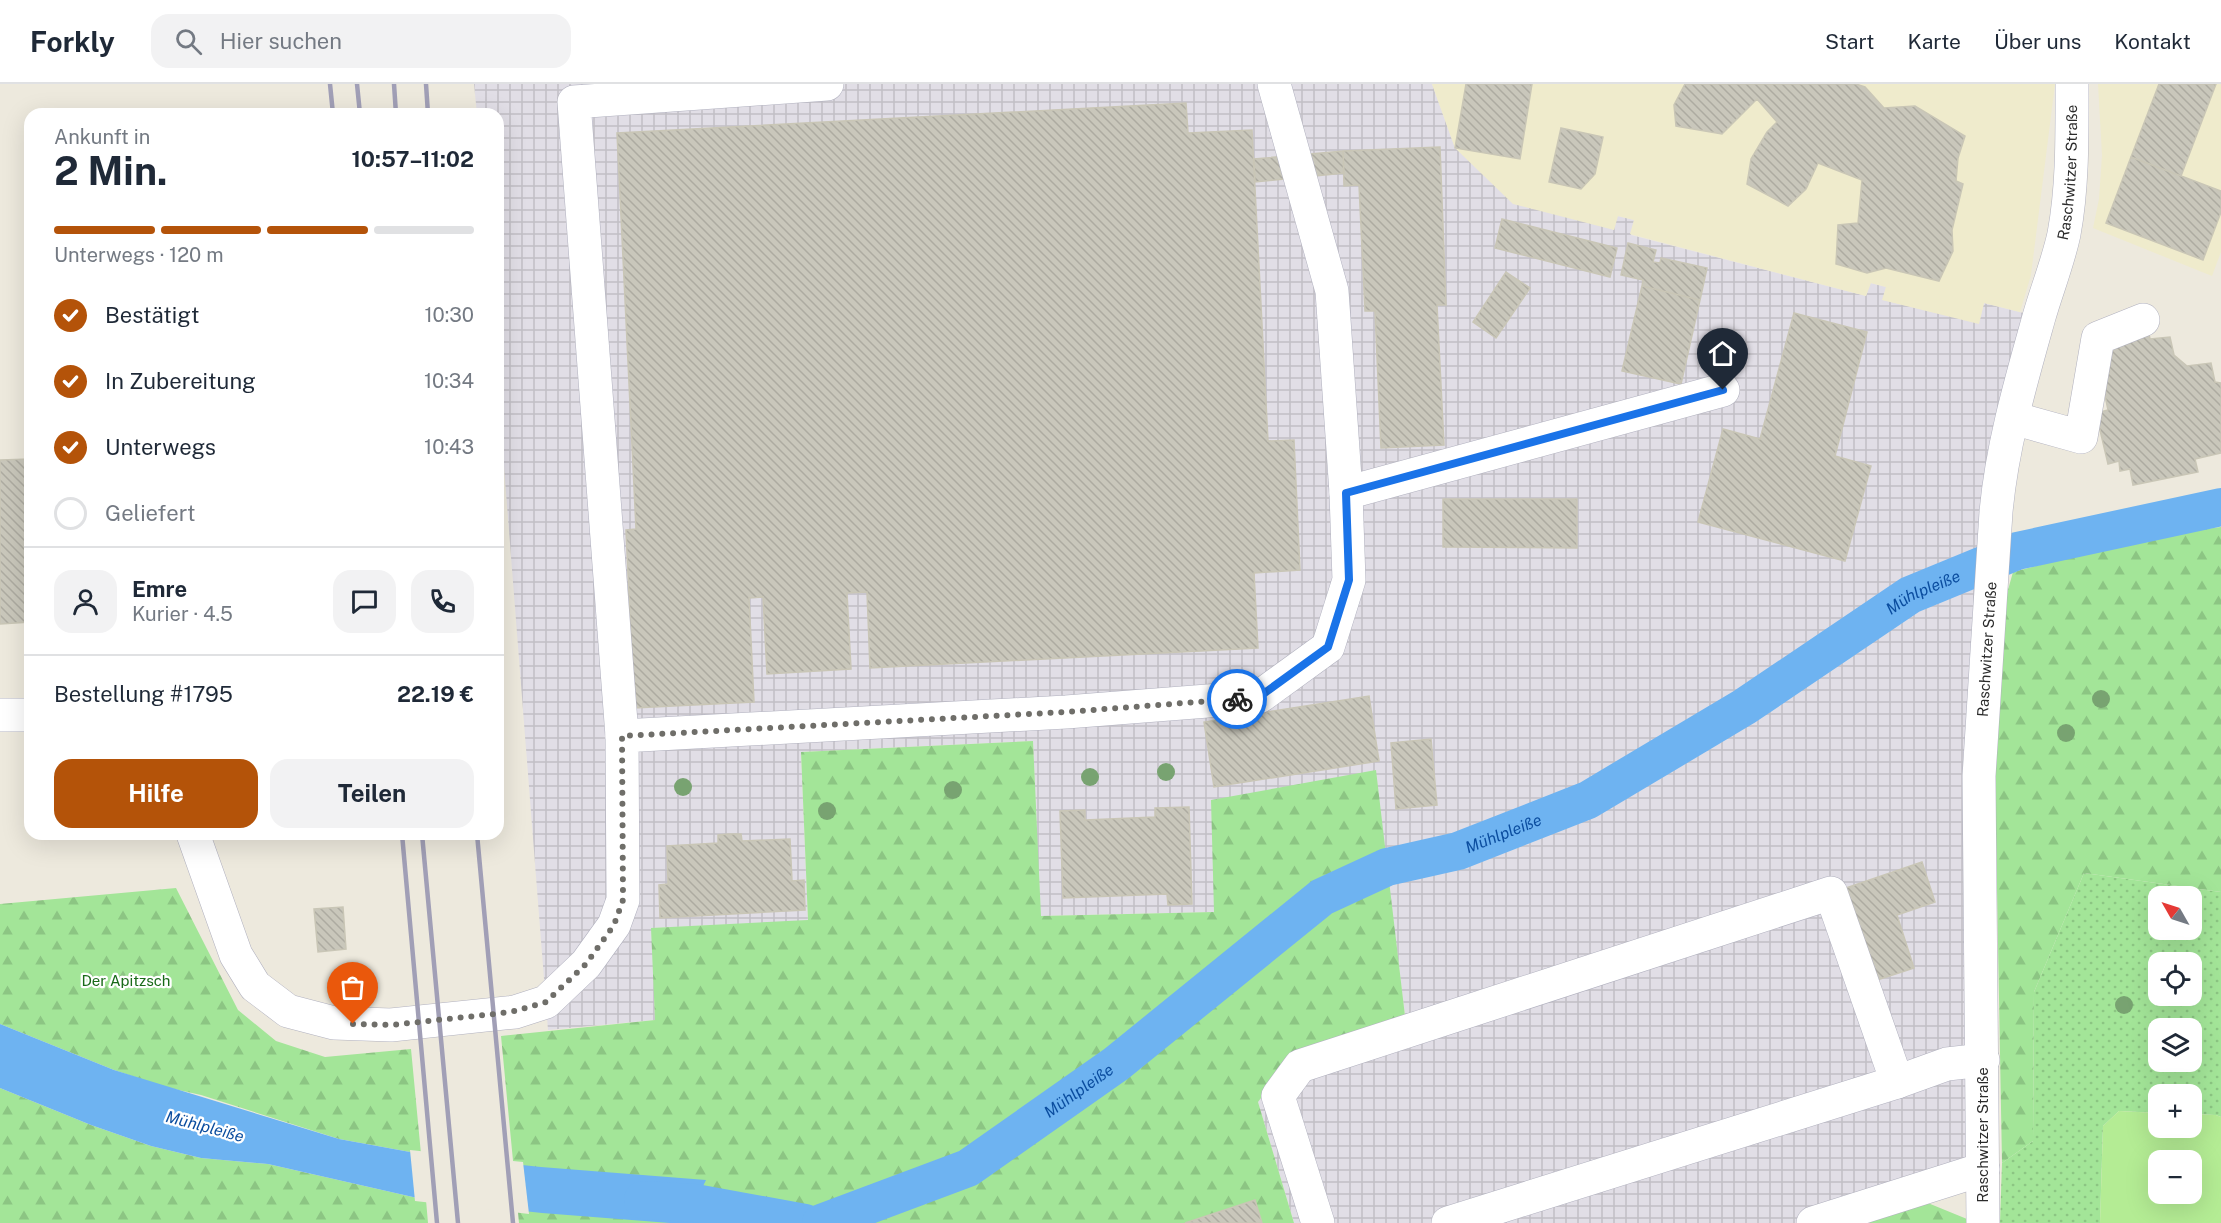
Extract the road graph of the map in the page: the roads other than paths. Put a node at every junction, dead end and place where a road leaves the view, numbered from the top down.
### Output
1 (827, 84) edge
2 (1274, 84) edge
3 (2072, 84) edge
4 (662, 90) edge
5 (2143, 320) dead end
6 (1723, 390) dead end
7 (2013, 418) junction
8 (1346, 493) junction
9 (0, 715) edge
10 (24, 715) edge
11 (622, 736) junction
12 (195, 840) edge
13 (1983, 1060) junction
14 (1897, 1082) junction
15 (1983, 1169) junction
16 (1318, 1223) edge
17 (1448, 1223) edge
18 (1813, 1223) edge
19 (1983, 1223) edge

1 - 4 street
2 - 8 street
3 - 7 street, Raschwitzer Straße
4 - 11 street
5 - 7 street
6 - 8 street
7 - 13 street, Raschwitzer Straße
8 - 11 street
9 - 10 street
11 - 12 street
13 - 14 street
13 - 15 street, Raschwitzer Straße
14 - 16 street
14 - 17 street
15 - 18 street
15 - 19 street, Raschwitzer Straße

